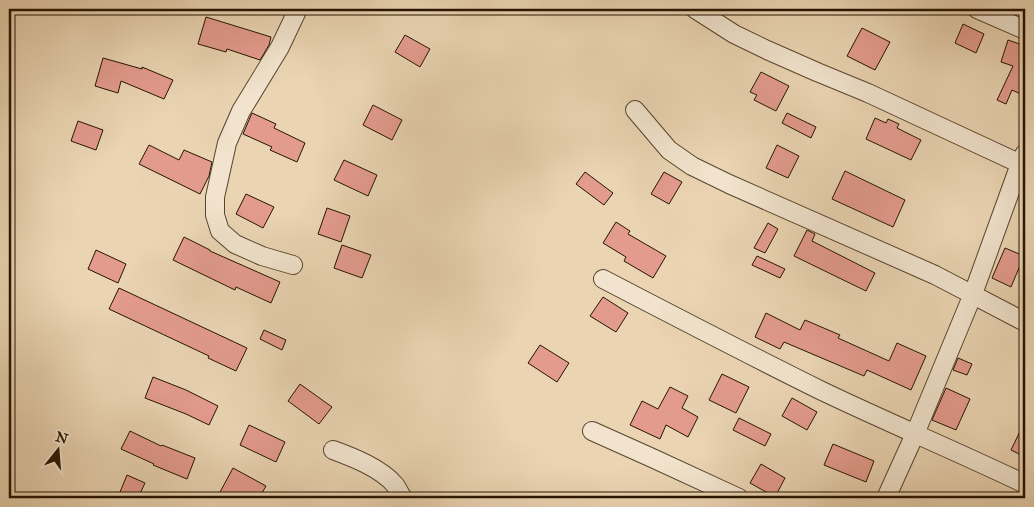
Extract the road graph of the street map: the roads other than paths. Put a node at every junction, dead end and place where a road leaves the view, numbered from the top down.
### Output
1 (298, 9) edge
2 (695, 9) edge
3 (977, 9) edge
4 (1025, 30) edge
5 (635, 110) dead end
6 (1024, 161) edge
7 (292, 265) dead end
8 (603, 279) dead end
9 (973, 294) junction
10 (1025, 322) edge
11 (592, 431) dead end
12 (914, 434) junction
13 (332, 450) dead end
14 (1025, 484) edge
15 (403, 498) edge
16 (739, 498) edge
17 (886, 498) edge

1 - 7 street
2 - 6 street
3 - 4 street
5 - 9 street
6 - 9 street
8 - 12 street
9 - 10 street
9 - 12 street
11 - 16 street
12 - 14 street
12 - 17 street
13 - 15 street

